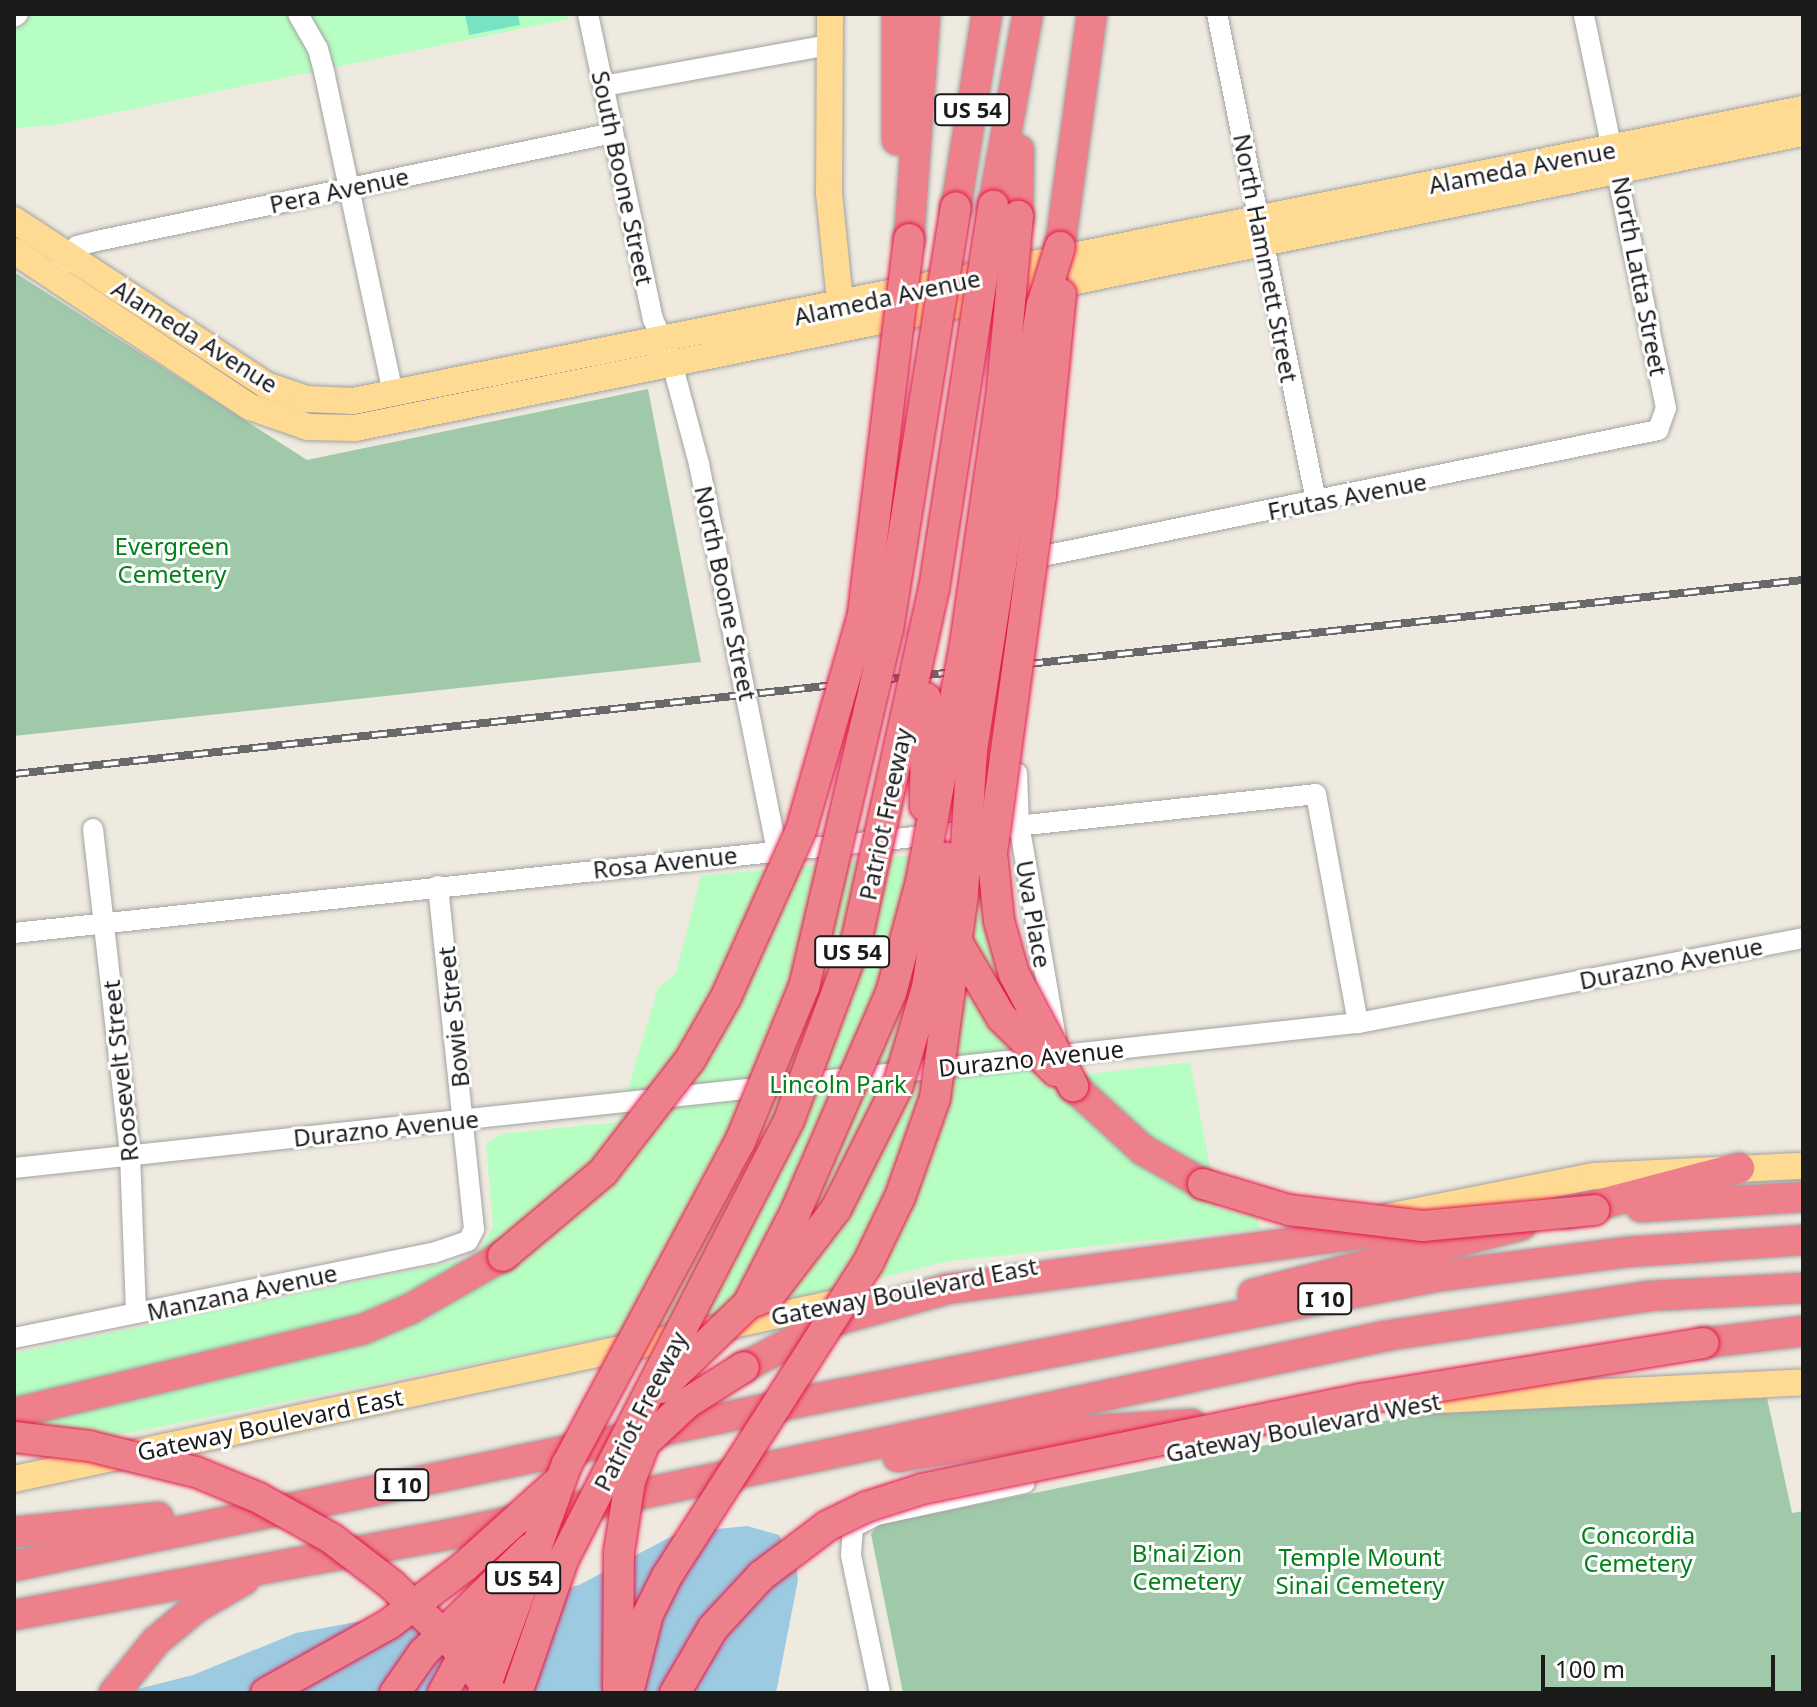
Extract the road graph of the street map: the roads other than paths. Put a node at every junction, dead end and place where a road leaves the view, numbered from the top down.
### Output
1 (298, 14) edge
2 (588, 14) edge
3 (830, 14) edge
4 (897, 14) edge
5 (925, 14) edge
6 (987, 14) edge
7 (1028, 14) edge
8 (1092, 14) edge
9 (1217, 14) edge
10 (1584, 14) edge
11 (829, 45) junction
12 (603, 86) junction
13 (1803, 109) edge
14 (613, 133) junction
15 (1803, 133) edge
16 (1617, 159) junction
17 (350, 188) junction
18 (1006, 211) junction
19 (14, 220) edge
20 (1261, 232) junction
21 (899, 239) junction
22 (1060, 247) junction
23 (14, 251) edge
24 (62, 266) junction
25 (841, 320) junction
26 (666, 352) junction
27 (393, 394) junction
28 (1646, 436) joint
29 (1316, 502) junction
30 (1048, 555) dead end
31 (934, 589) junction
32 (862, 618) junction
33 (972, 750) junction
34 (1017, 773) dead end
35 (817, 776) junction
36 (1019, 824) junction
37 (93, 829) dead end
38 (843, 832) junction
39 (777, 850) junction
40 (438, 886) junction
41 (104, 923) junction
42 (14, 933) edge
43 (1803, 938) edge
44 (1358, 1023) junction
45 (1059, 1055) junction
46 (1073, 1086) junction
47 (464, 1120) junction
48 (130, 1155) junction
49 (1803, 1166) edge
50 (14, 1168) edge
51 (1739, 1168) junction
52 (1803, 1197) edge
53 (1423, 1226) junction
54 (1803, 1240) edge
55 (468, 1241) joint
56 (1803, 1288) edge
57 (702, 1292) junction
58 (748, 1304) junction
59 (136, 1313) junction
60 (1803, 1331) edge
61 (14, 1338) edge
62 (944, 1374) junction
63 (1803, 1382) edge
64 (796, 1403) junction
65 (14, 1413) edge
66 (1341, 1415) junction
67 (14, 1437) edge
68 (865, 1453) junction
69 (567, 1464) junction
70 (14, 1479) edge
71 (14, 1532) edge
72 (14, 1566) edge
73 (272, 1566) junction
74 (75, 1602) junction
75 (14, 1615) edge
76 (14, 1627) edge
77 (114, 1693) edge
78 (266, 1693) edge
79 (395, 1693) edge
80 (443, 1693) edge
81 (483, 1693) edge
82 (492, 1693) edge
83 (517, 1693) edge
84 (618, 1693) edge
85 (628, 1693) edge
86 (675, 1693) edge
87 (880, 1693) edge

1 - 17 street
2 - 12 street, South Boone Street
3 - 11 main road
4 - 21 highway
5 - 21 highway
6 - 38 highway, Patriot Freeway / US 54, bridge
7 - 18 highway, US 54
8 - 22 highway
9 - 20 street, North Hammett Street
10 - 16 street, North Latta Street
11 - 12 street
11 - 25 main road
12 - 14 street, South Boone Street
13 - 16 main road, Alameda Avenue
14 - 17 street, Pera Avenue
14 - 26 street, South Boone Street
15 - 16 main road, Alameda Avenue
16 - 20 main road, Alameda Avenue
16 - 28 street, North Latta Street
17 - 24 street, Pera Avenue
17 - 27 street
18 - 31 highway, Patriot Freeway / US 54, bridge
18 - 58 highway, bridge
19 - 24 main road, Alameda Avenue
20 - 25 main road, Alameda Avenue
20 - 29 street, North Hammett Street
21 - 32 highway, bridge
21 - 35 highway, bridge
22 - 33 highway, bridge
22 - 46 highway, bridge
23 - 24 main road, Alameda Avenue
24 - 26 main road, Alameda Avenue
24 - 27 main road, Alameda Avenue
25 - 26 main road, Alameda Avenue
26 - 27 main road, Alameda Avenue
26 - 39 street, North Boone Street
28 - 29 street, Frutas Avenue
29 - 30 street, Frutas Avenue
31 - 46 highway, bridge
31 - 57 highway, Patriot Freeway / US 54, bridge
32 - 35 highway, bridge
32 - 38 highway, bridge
33 - 58 highway, bridge
33 - 85 highway, bridge
34 - 36 street, Uva Place
35 - 65 highway, bridge
36 - 39 street, Rosa Avenue
36 - 44 street, Rosa Avenue
36 - 45 street, Uva Place
37 - 41 street, Roosevelt Street
38 - 69 highway, Patriot Freeway / US 54, bridge
39 - 40 street, Rosa Avenue
40 - 41 street, Rosa Avenue
40 - 47 street, Bowie Street
41 - 42 street, Rosa Avenue
41 - 48 street, Roosevelt Street
43 - 44 street, Durazno Avenue
44 - 45 street, Durazno Avenue
45 - 47 street, Durazno Avenue
46 - 53 highway, bridge
47 - 48 street, Durazno Avenue
47 - 55 street, Bowie Street
48 - 50 street, Durazno Avenue
48 - 59 street, Roosevelt Street
49 - 51 main road, Gateway Boulevard East
51 - 62 highway
51 - 70 main road, Gateway Boulevard East
52 - 53 highway, bridge
53 - 79 highway, bridge
54 - 62 highway, I 10
55 - 59 street, Manzana Avenue
56 - 68 highway, I 10
57 - 83 highway, Patriot Freeway / US 54, bridge
57 - 84 highway, bridge
58 - 78 highway, bridge
59 - 61 street, Manzana Avenue
60 - 86 highway, bridge
62 - 64 highway, I 10
63 - 66 main road, Gateway Boulevard West
64 - 71 highway
64 - 72 highway, I 10
66 - 68 highway
66 - 87 street, Gateway Boulevard West
67 - 82 highway, bridge
68 - 73 highway, I 10
69 - 80 highway, bridge
69 - 81 highway, Patriot Freeway / US 54, bridge
73 - 74 highway, I 10
73 - 77 highway
74 - 75 highway, I 10
74 - 76 highway

